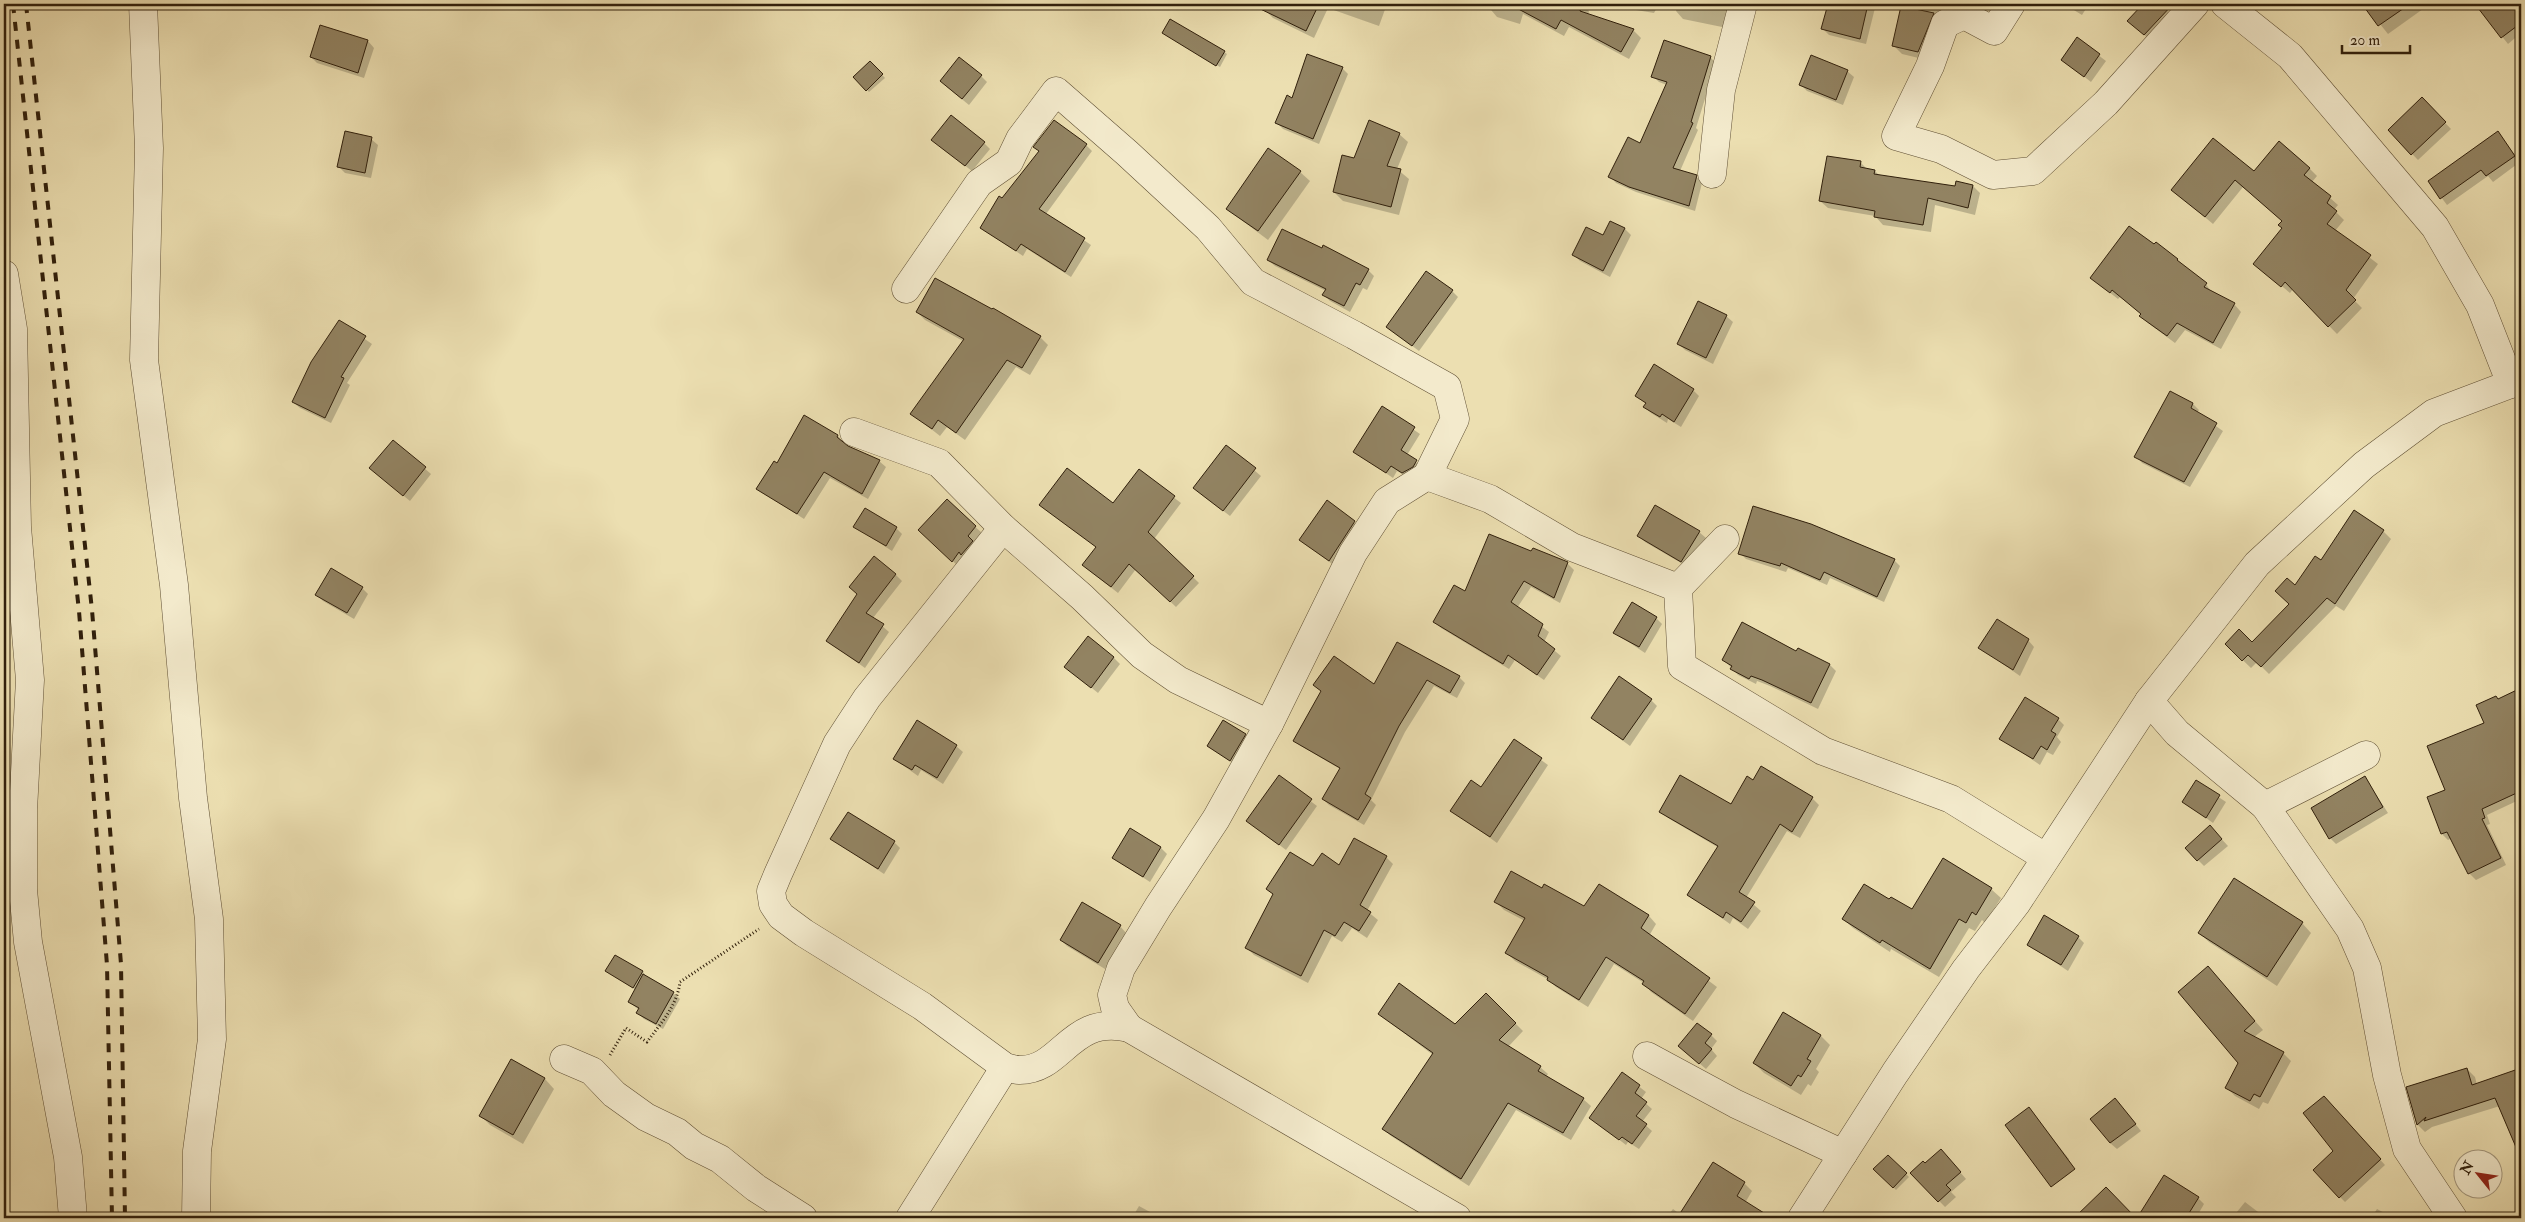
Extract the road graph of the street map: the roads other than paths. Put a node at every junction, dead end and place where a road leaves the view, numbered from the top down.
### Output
1 (143, 4) edge
2 (1743, 4) edge
3 (2011, 4) edge
4 (2195, 4) edge
5 (2225, 4) edge
6 (1712, 174) dead end
7 (4, 274) edge
8 (906, 289) dead end
9 (2516, 382) edge
10 (854, 432) dead end
11 (1427, 476) junction
12 (1003, 528) junction
13 (1725, 539) dead end
14 (1678, 588) junction
15 (2149, 700) junction
16 (1269, 724) junction
17 (2366, 756) dead end
18 (2265, 806) junction
19 (2045, 857) junction
20 (1129, 1028) junction
21 (1647, 1056) dead end
22 (564, 1059) dead end
23 (1005, 1067) junction
24 (1843, 1154) junction
25 (72, 1218) edge
26 (196, 1218) edge
27 (803, 1218) edge
28 (910, 1218) edge
29 (1457, 1218) edge
30 (1802, 1218) edge
31 (2453, 1218) edge

1 - 26 street
2 - 6 street
3 - 4 street
5 - 9 street
7 - 25 street
8 - 11 street
9 - 15 street
10 - 12 street
11 - 14 street
11 - 16 street
12 - 16 street
12 - 23 street
13 - 14 street
14 - 19 street
15 - 18 street
15 - 19 street
16 - 20 street
17 - 18 street
18 - 31 street
19 - 24 street
20 - 23 street
20 - 29 street
21 - 24 street
22 - 27 street
23 - 28 street
24 - 30 street

